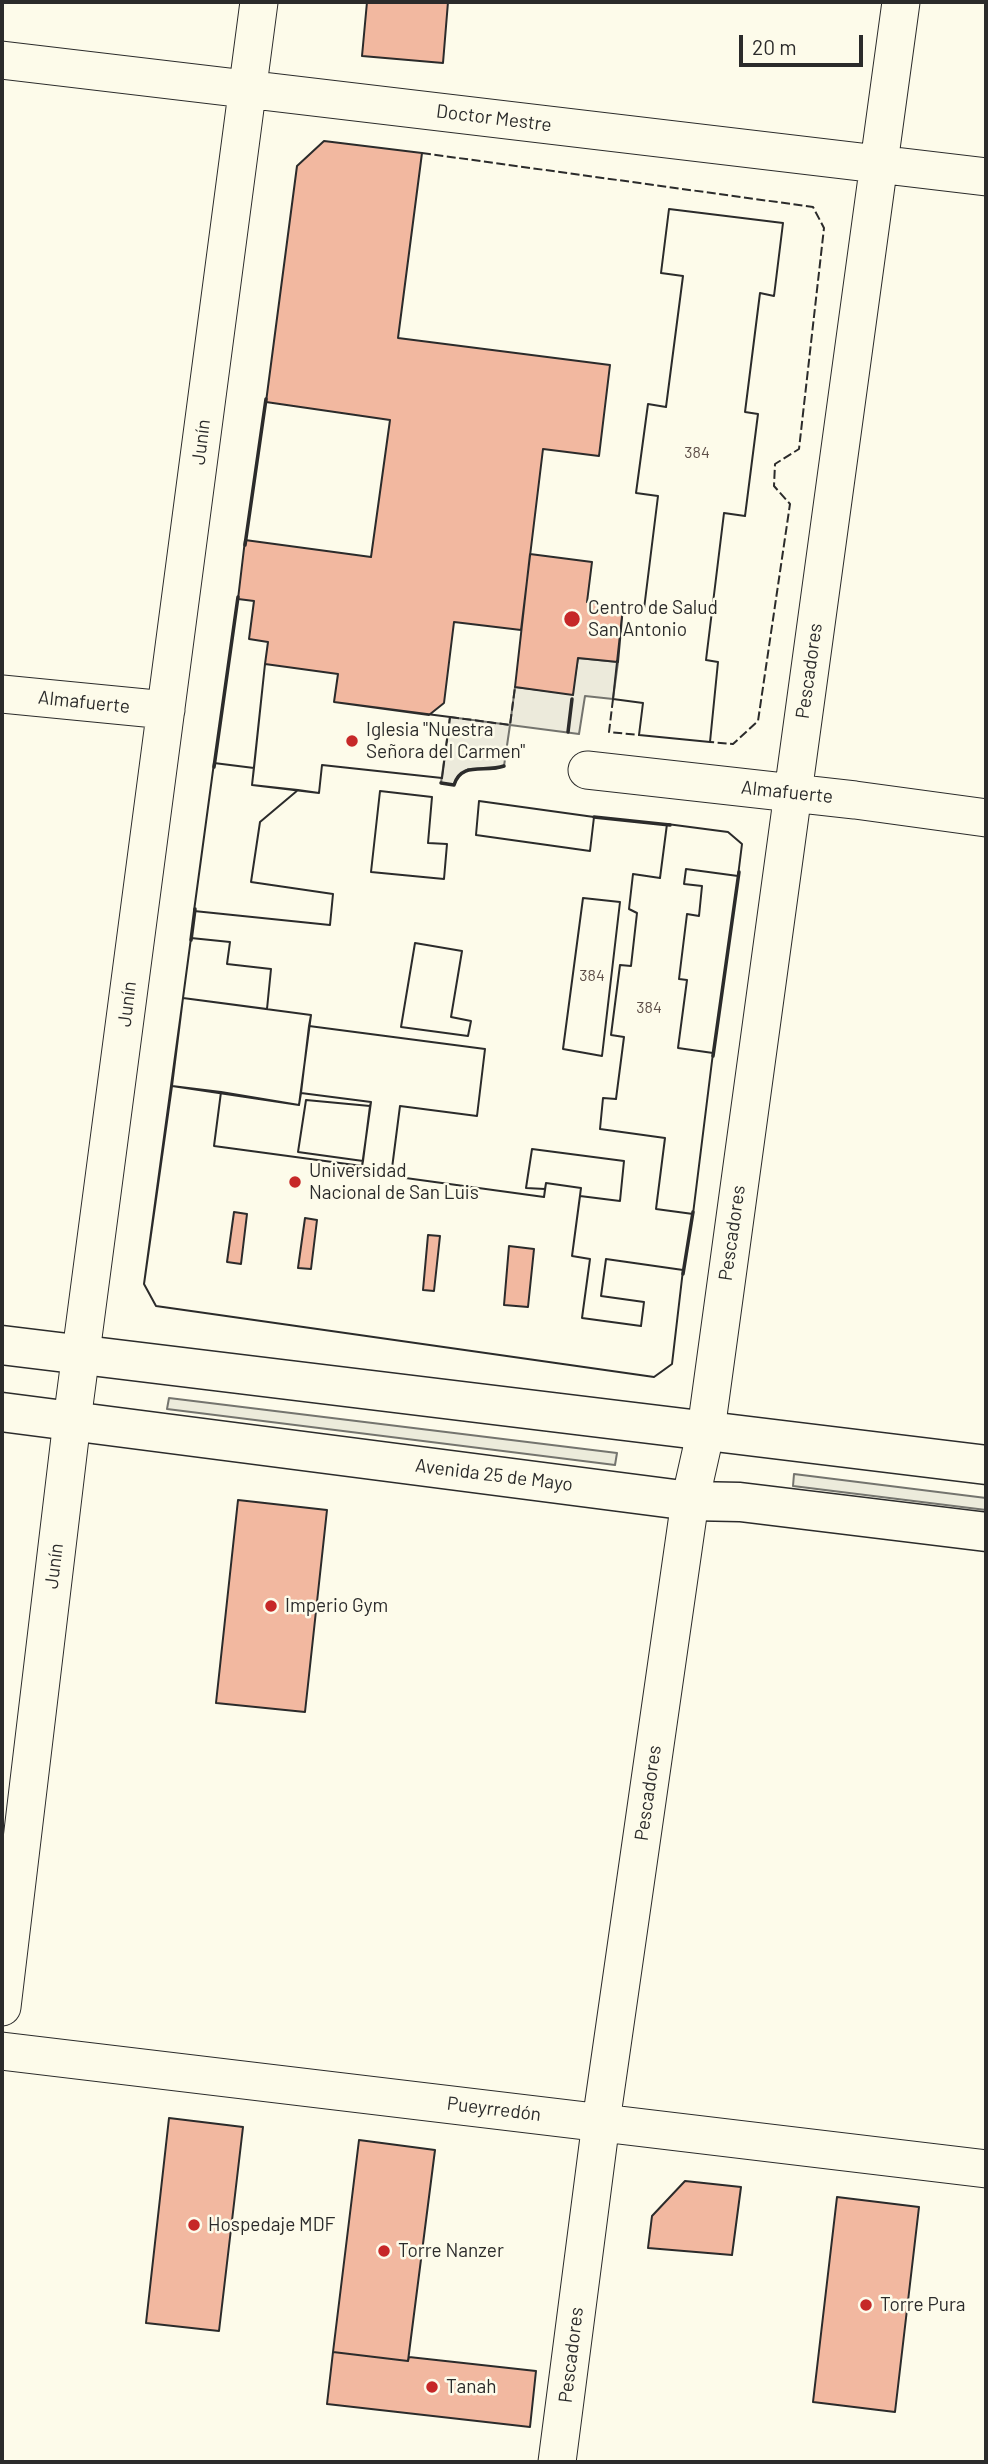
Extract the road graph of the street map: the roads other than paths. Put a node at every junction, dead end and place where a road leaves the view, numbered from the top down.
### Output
1 (259, 2) edge
2 (901, 2) edge
3 (2, 60) edge
4 (247, 89) junction
5 (878, 164) junction
6 (986, 177) edge
7 (2, 694) edge
8 (166, 710) junction
9 (587, 769) dead end
10 (793, 793) junction
11 (986, 818) edge
12 (2, 1345) edge
13 (81, 1354) junction
14 (2, 1412) edge
15 (72, 1421) junction
16 (706, 1430) junction
17 (986, 1465) edge
18 (690, 1501) junction
19 (986, 1532) edge
20 (2, 2007) edge
21 (2, 2051) edge
22 (601, 2122) junction
23 (986, 2169) edge
24 (557, 2462) edge

1 - 4 street, Junín
2 - 5 street, Pescadores
3 - 4 street, Doctor Mestre
4 - 5 street, Doctor Mestre
4 - 8 street, Junín
5 - 6 street, Doctor Mestre
5 - 10 street, Pescadores
7 - 8 street, Almafuerte
8 - 13 street, Junín
9 - 10 street, Almafuerte
10 - 11 street, Almafuerte
10 - 16 street, Pescadores
12 - 13 main road
13 - 15 street, Junín
13 - 16 main road
14 - 15 main road, Avenida 25 de Mayo
15 - 18 main road, Avenida 25 de Mayo
15 - 20 street, Junín
16 - 17 main road
16 - 18 street, Pescadores
18 - 19 main road, Avenida 25 de Mayo
18 - 22 street, Pescadores
21 - 22 street, Pueyrredón
22 - 23 street, Pueyrredón
22 - 24 street, Pescadores

